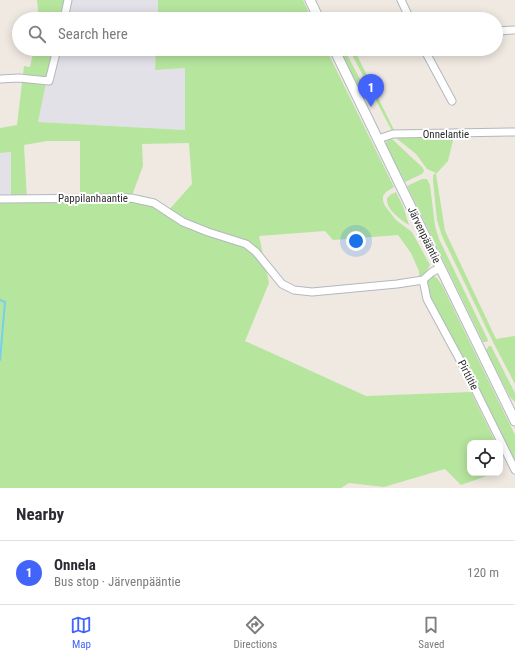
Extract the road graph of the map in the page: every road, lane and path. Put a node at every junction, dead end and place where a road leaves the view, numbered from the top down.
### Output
1 (68, 0) edge
2 (310, 0) edge
3 (401, 0) edge
4 (65, 12) edge
5 (316, 12) edge
6 (407, 12) edge
7 (515, 30) edge
8 (503, 31) edge
9 (55, 56) edge
10 (337, 56) edge
11 (428, 56) edge
12 (0, 79) edge
13 (452, 101) dead end
14 (515, 132) edge
15 (378, 139) junction
16 (0, 200) edge
17 (440, 268) junction
18 (423, 280) junction
19 (515, 421) edge
20 (515, 470) edge

1 - 4 street
2 - 5 main road
3 - 6 street
7 - 8 street
9 - 12 street
10 - 15 main road, Järvenpääntie
11 - 13 street
14 - 15 street, Onnelantie
15 - 17 main road, Järvenpääntie
16 - 18 street, Pappilanhaantie
17 - 18 street, Pappilanhaantie
17 - 19 main road, Järvenpääntie
18 - 20 street, Pirttitie

